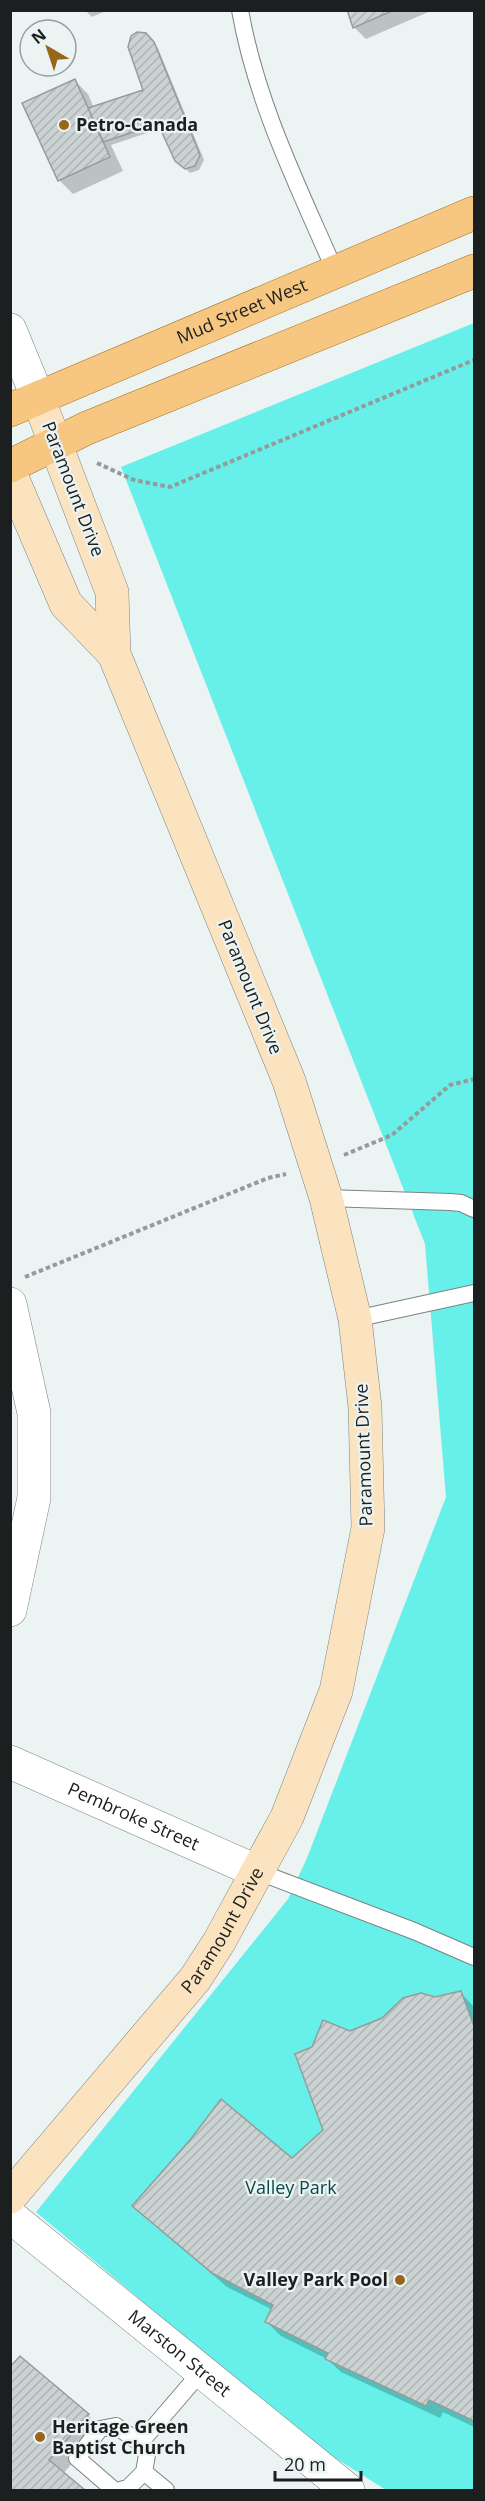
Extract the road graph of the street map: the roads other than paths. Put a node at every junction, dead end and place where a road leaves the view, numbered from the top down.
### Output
1 (240, 10) edge
2 (474, 213) edge
3 (335, 271) junction
4 (474, 272) edge
5 (10, 330) edge
6 (24, 404) edge
7 (55, 444) junction
8 (10, 466) edge
9 (10, 473) edge
10 (114, 654) junction
11 (326, 1198) junction
12 (474, 1209) edge
13 (16, 1291) edge
14 (474, 1293) edge
15 (355, 1319) junction
16 (10, 1610) edge
17 (10, 1762) edge
18 (256, 1871) junction
19 (474, 1957) edge
20 (10, 2197) edge
21 (10, 2217) edge
22 (201, 2372) junction
23 (140, 2443) junction
24 (144, 2472) junction
25 (114, 2490) edge
26 (120, 2490) edge
27 (166, 2490) edge
28 (348, 2490) edge

1 - 3 lane
2 - 3 main road, Mud Street West
3 - 6 main road, Mud Street West
4 - 7 main road
5 - 6 street, Paramount Drive
6 - 7 main road, Paramount Drive
7 - 8 main road
7 - 10 main road, Paramount Drive
9 - 10 main road, Paramount Drive
10 - 11 main road, Paramount Drive
11 - 12 lane
11 - 15 main road, Paramount Drive
13 - 16 street
14 - 15 lane
15 - 18 main road, Paramount Drive
17 - 18 street, Pembroke Street
18 - 19 lane
18 - 20 main road, Paramount Drive
21 - 22 street, Marston Street
22 - 23 lane
22 - 28 street, Marston Street
23 - 24 lane
23 - 25 lane
24 - 26 lane
24 - 27 lane

